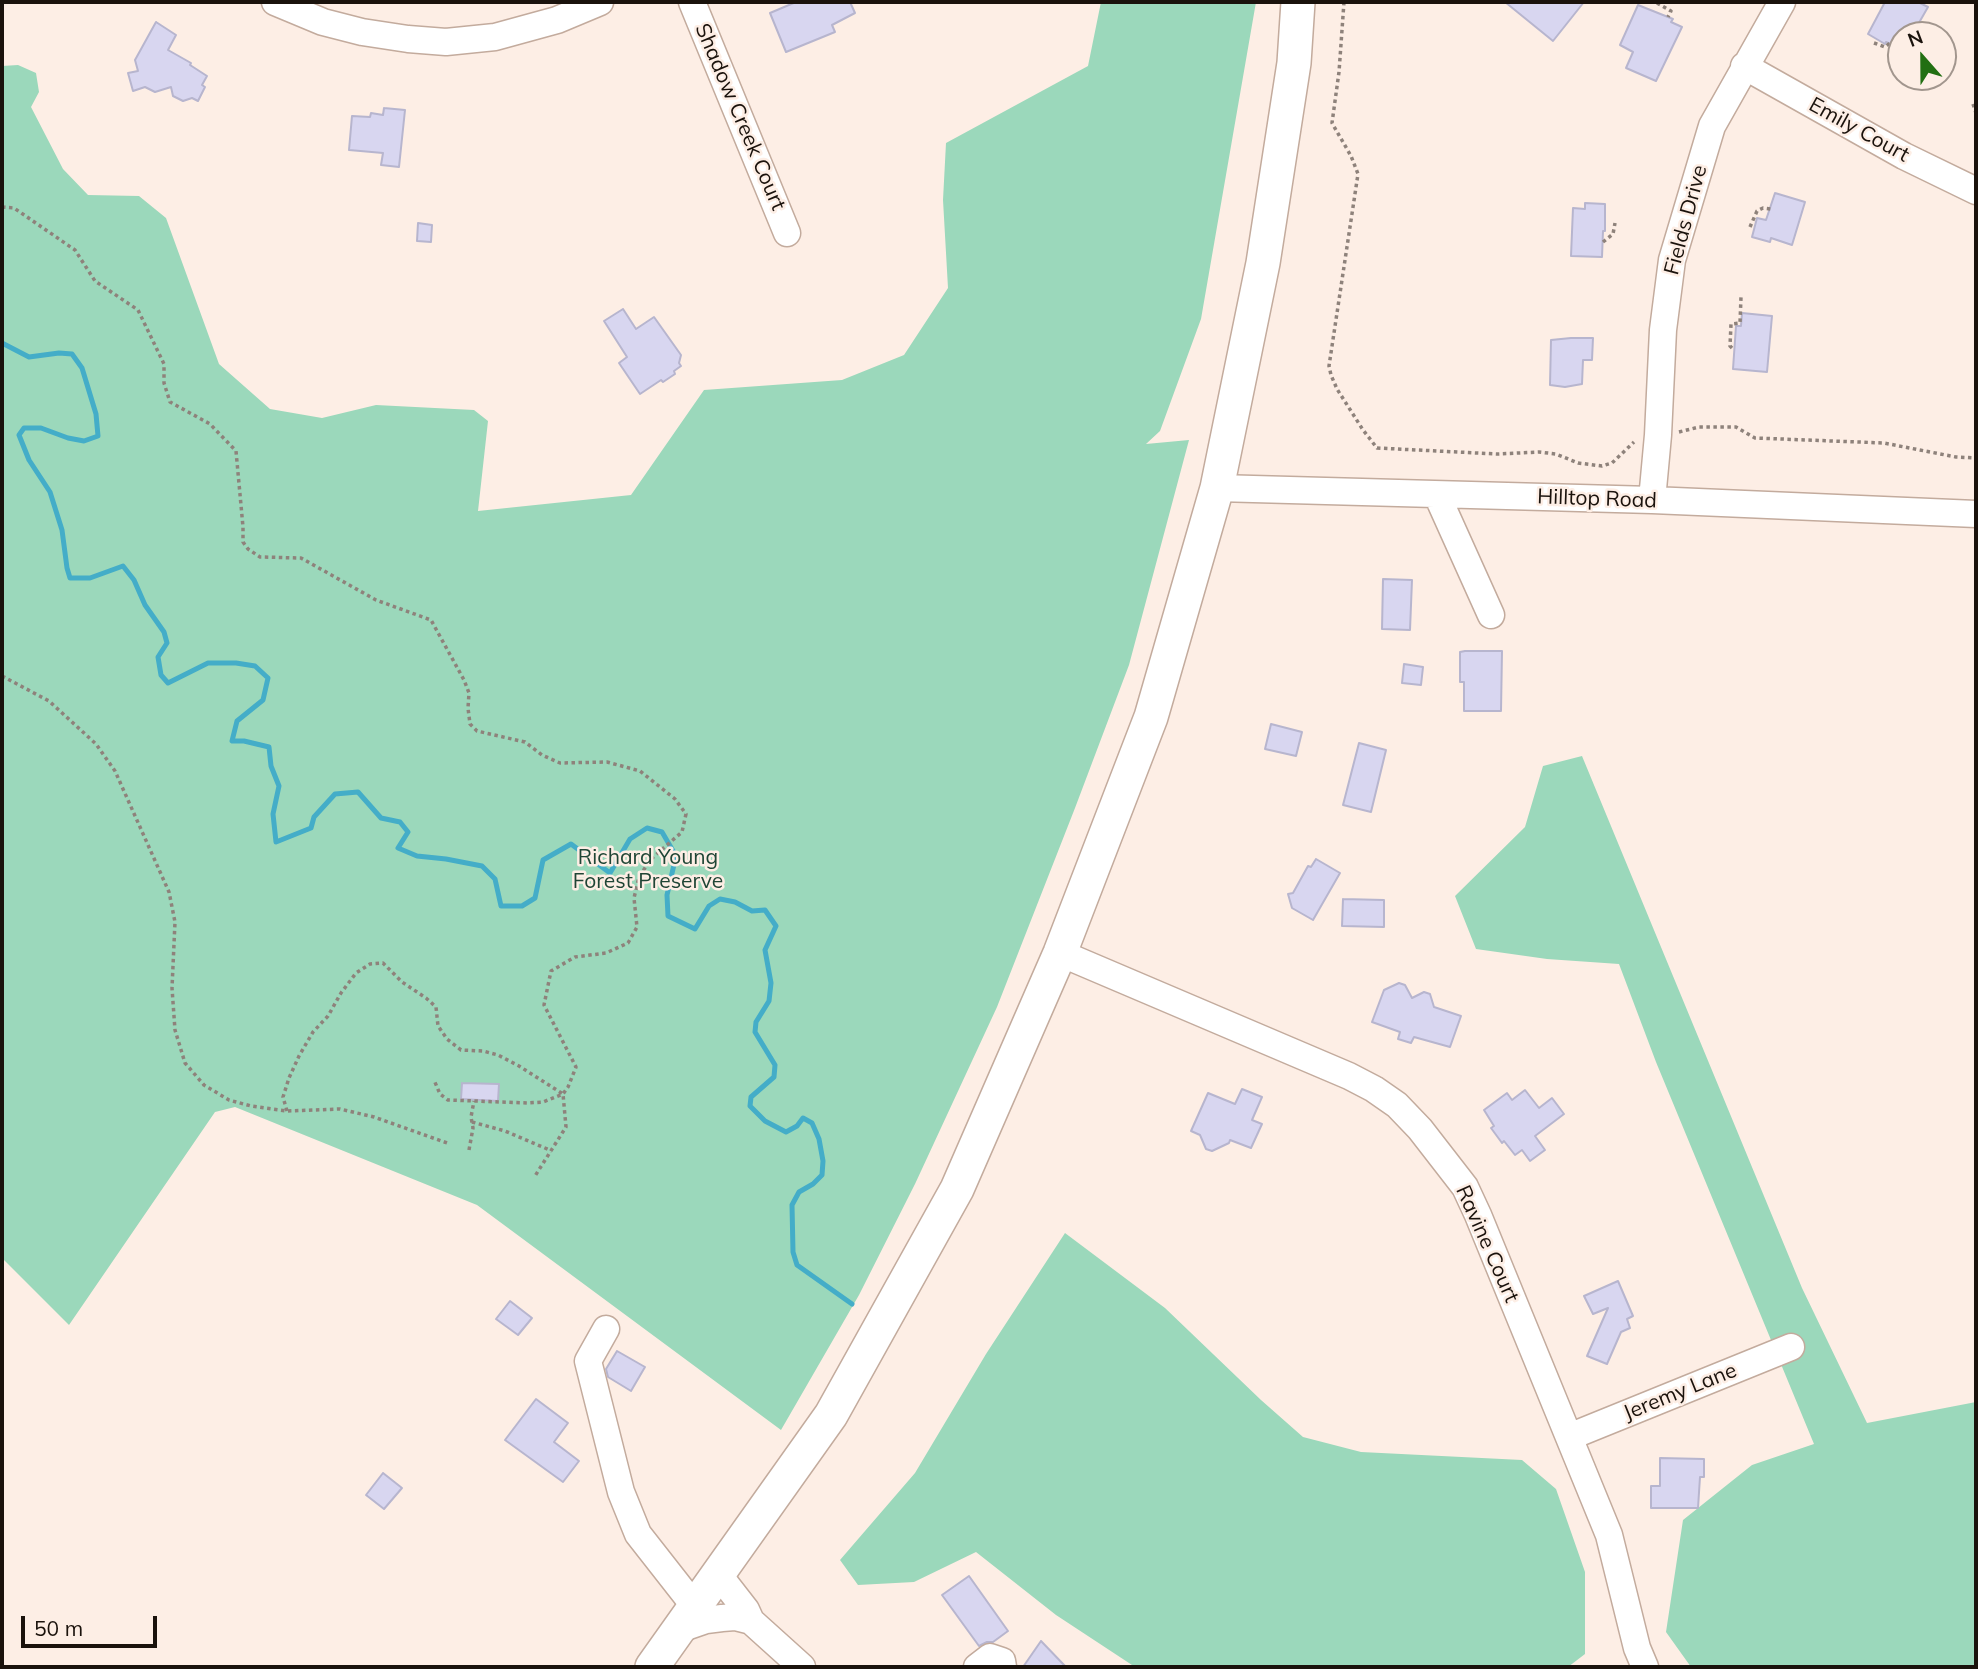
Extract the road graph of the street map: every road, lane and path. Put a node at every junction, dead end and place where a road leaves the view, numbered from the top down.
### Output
1 (275, 2) edge
2 (600, 2) edge
3 (692, 2) edge
4 (1298, 2) edge
5 (1344, 2) edge
6 (1782, 2) edge
7 (1657, 3) edge
8 (1668, 16) dead end
9 (1874, 43) dead end
10 (1887, 45) edge
11 (1744, 66) junction
12 (1973, 104) dead end
13 (1976, 113) edge
14 (1976, 191) edge
15 (2, 207) edge
16 (1771, 209) dead end
17 (1615, 223) dead end
18 (1749, 227) dead end
19 (788, 233) dead end
20 (1603, 242) dead end
21 (1741, 297) dead end
22 (1732, 348) dead end
23 (1658, 435) junction
24 (1976, 458) edge
25 (1217, 488) junction
26 (1437, 495) junction
27 (1651, 500) junction
28 (1976, 514) edge
29 (1491, 615) dead end
30 (2, 676) edge
31 (1060, 953) junction
32 (434, 1080) dead end
33 (563, 1094) junction
34 (474, 1101) junction
35 (287, 1111) junction
36 (472, 1122) junction
37 (450, 1144) dead end
38 (469, 1150) dead end
39 (552, 1151) junction
40 (536, 1176) dead end
41 (606, 1329) dead end
42 (1791, 1347) dead end
43 (1569, 1437) junction
44 (718, 1574) junction
45 (688, 1618) junction
46 (751, 1621) junction
47 (652, 1667) edge
48 (802, 1667) edge
49 (977, 1667) edge
50 (1003, 1667) edge
51 (1645, 1667) edge

1 - 2 street
3 - 19 street, Shadow Creek Court
4 - 25 main road
5 - 23 path
6 - 11 street, Fields Drive
7 - 8 path
9 - 10 path
11 - 14 street, Emily Court
11 - 23 street, Fields Drive
12 - 13 path
15 - 33 path
16 - 18 path
17 - 20 path
21 - 22 path
23 - 24 path
23 - 27 street, Fields Drive
25 - 26 street, Hilltop Road
25 - 31 main road
26 - 27 street, Hilltop Road
26 - 29 street
27 - 28 street, Hilltop Road
30 - 35 path
31 - 43 street, Ravine Court
31 - 44 main road
32 - 34 path
33 - 34 path
33 - 35 path
33 - 39 path
34 - 36 path
35 - 37 path
36 - 38 path
36 - 39 path
39 - 40 path
41 - 45 street
42 - 43 street, Jeremy Lane
43 - 51 street, Ravine Court
44 - 45 main road
44 - 46 street
45 - 46 street
45 - 47 main road
46 - 48 street
49 - 50 street

